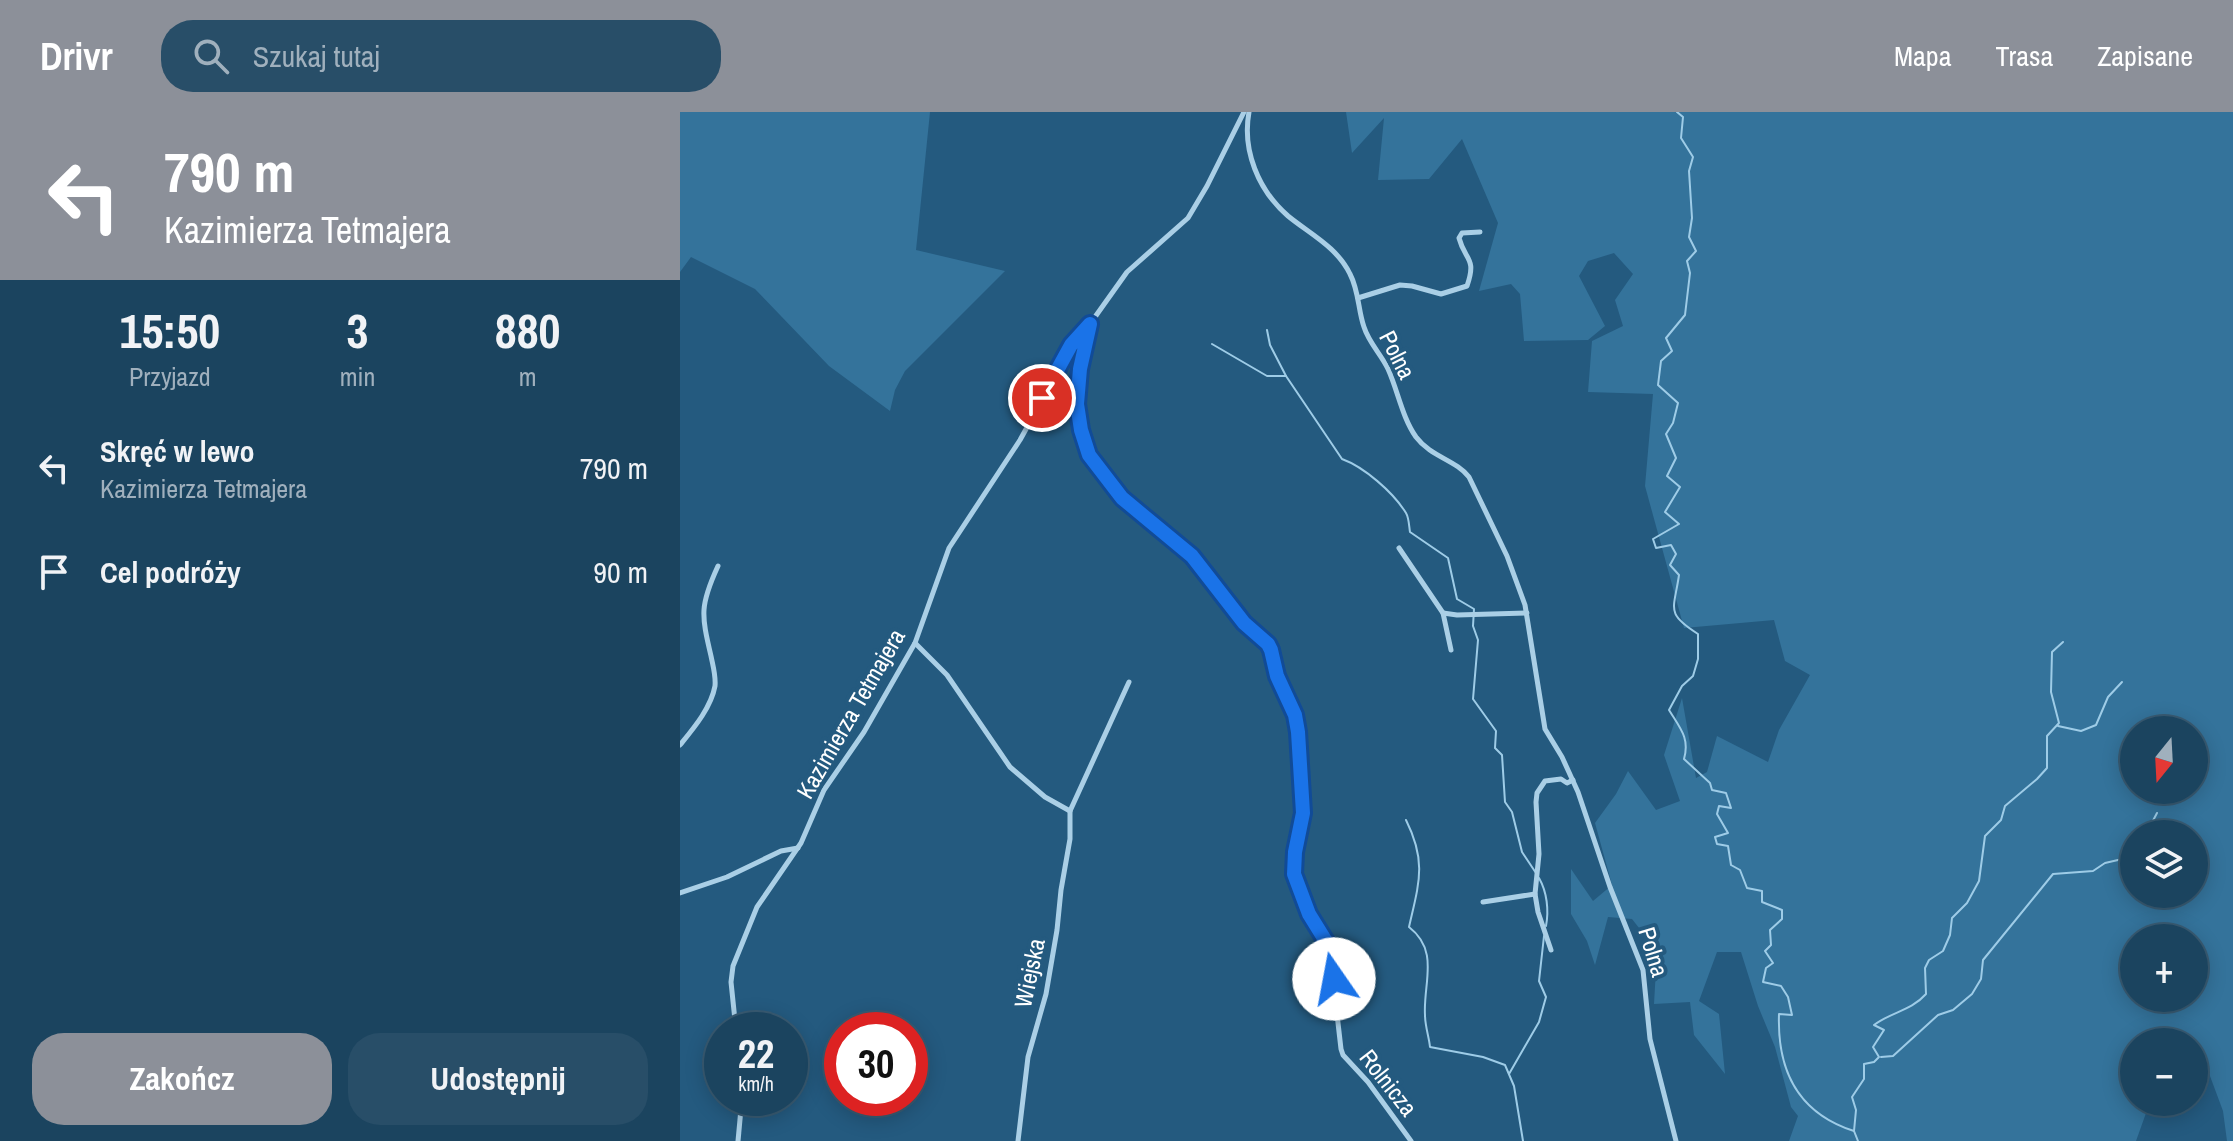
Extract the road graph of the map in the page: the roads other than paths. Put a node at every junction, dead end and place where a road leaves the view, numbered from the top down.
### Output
1 (1246, 112) edge
2 (1480, 232) dead end
3 (1358, 298) junction
4 (1090, 324) junction
5 (1399, 548) dead end
6 (718, 566) dead end
7 (1443, 613) junction
8 (1527, 613) junction
9 (915, 643) junction
10 (1451, 650) dead end
11 (1129, 682) dead end
12 (680, 745) edge
13 (1573, 780) junction
14 (1070, 811) junction
15 (798, 848) junction
16 (680, 893) edge
17 (1535, 894) junction
18 (1483, 902) dead end
19 (1551, 950) dead end
20 (734, 1012) edge
21 (740, 1116) edge
22 (738, 1141) edge
23 (1018, 1141) edge
24 (1411, 1141) edge
25 (1676, 1141) edge

1 - 3 street, Polna
1 - 4 street, Kazimierza Tetmajera
2 - 3 street
3 - 8 street, Polna
4 - 9 street, Kazimierza Tetmajera
4 - 24 street, Rolnicza
5 - 7 street
6 - 12 street
7 - 8 street
7 - 10 street
8 - 13 street, Polna
9 - 14 street
9 - 15 street, Kazimierza Tetmajera
11 - 14 street, Wiejska
13 - 17 street
13 - 25 street, Polna
14 - 23 street, Wiejska
15 - 16 street
15 - 20 street, Kazimierza Tetmajera
17 - 18 street
17 - 19 street
21 - 22 street

